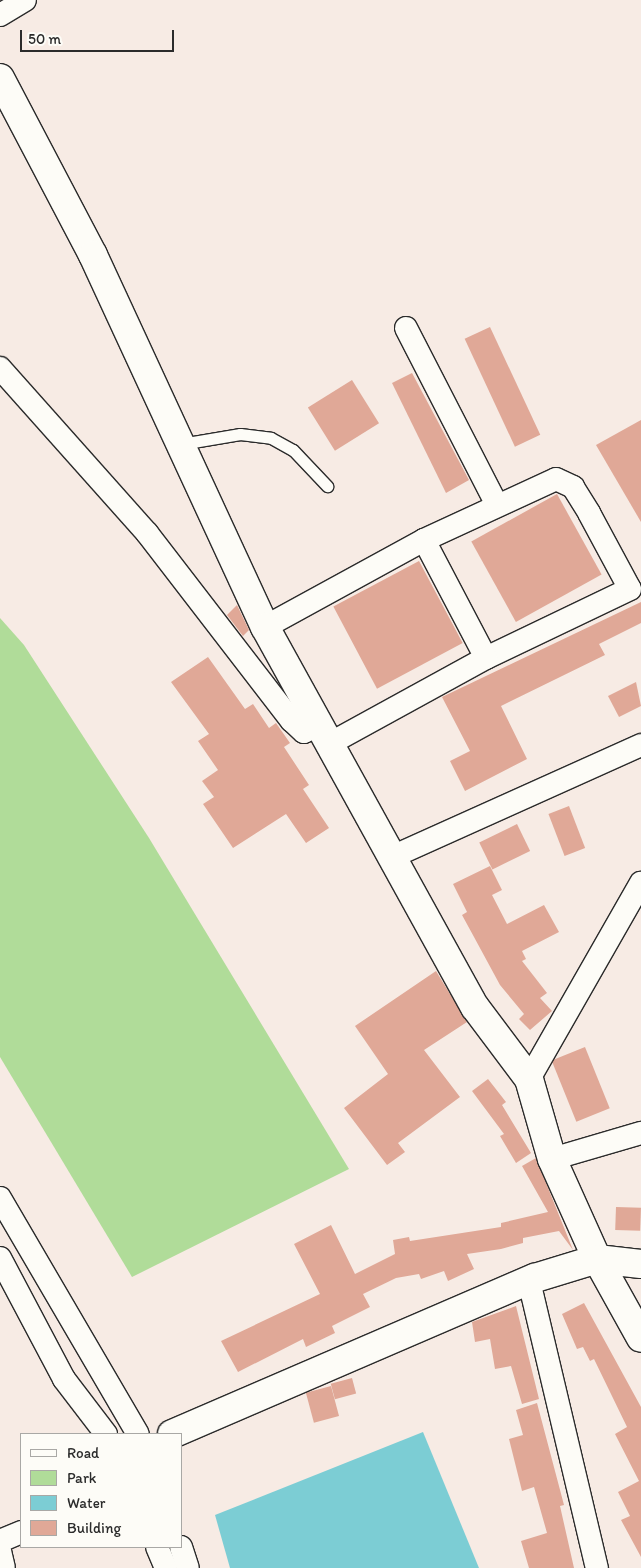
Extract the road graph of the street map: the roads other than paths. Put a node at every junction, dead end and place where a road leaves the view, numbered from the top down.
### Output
1 (25, 0) edge
2 (0, 16) edge
3 (0, 78) edge
4 (406, 328) dead end
5 (0, 368) edge
6 (180, 444) junction
7 (327, 486) dead end
8 (497, 505) junction
9 (424, 540) junction
10 (265, 627) junction
11 (486, 658) junction
12 (326, 734) junction
13 (641, 745) edge
14 (392, 857) junction
15 (641, 883) edge
16 (529, 1080) junction
17 (641, 1133) edge
18 (552, 1159) junction
19 (0, 1198) edge
20 (0, 1258) edge
21 (597, 1259) junction
22 (641, 1264) edge
23 (529, 1281) junction
24 (641, 1338) edge
25 (105, 1433) edge
26 (137, 1433) edge
27 (174, 1433) edge
28 (20, 1532) edge
29 (0, 1541) edge
30 (157, 1548) edge
31 (181, 1548) edge
32 (0, 1552) edge
33 (4, 1568) edge
34 (166, 1568) edge
35 (188, 1568) edge
36 (597, 1568) edge

1 - 2 street
3 - 6 main road
4 - 8 street
5 - 12 street
6 - 7 lane
6 - 10 main road
8 - 9 street
8 - 11 street
9 - 10 street
9 - 11 street
10 - 12 main road
11 - 12 street
12 - 14 main road
13 - 14 street
14 - 16 main road
15 - 16 street
16 - 18 main road
17 - 18 street
18 - 21 main road
19 - 26 street
20 - 25 street
21 - 22 main road
21 - 23 main road
21 - 24 main road
23 - 27 main road
23 - 36 street
28 - 29 street
30 - 34 street
31 - 35 street
32 - 33 street

